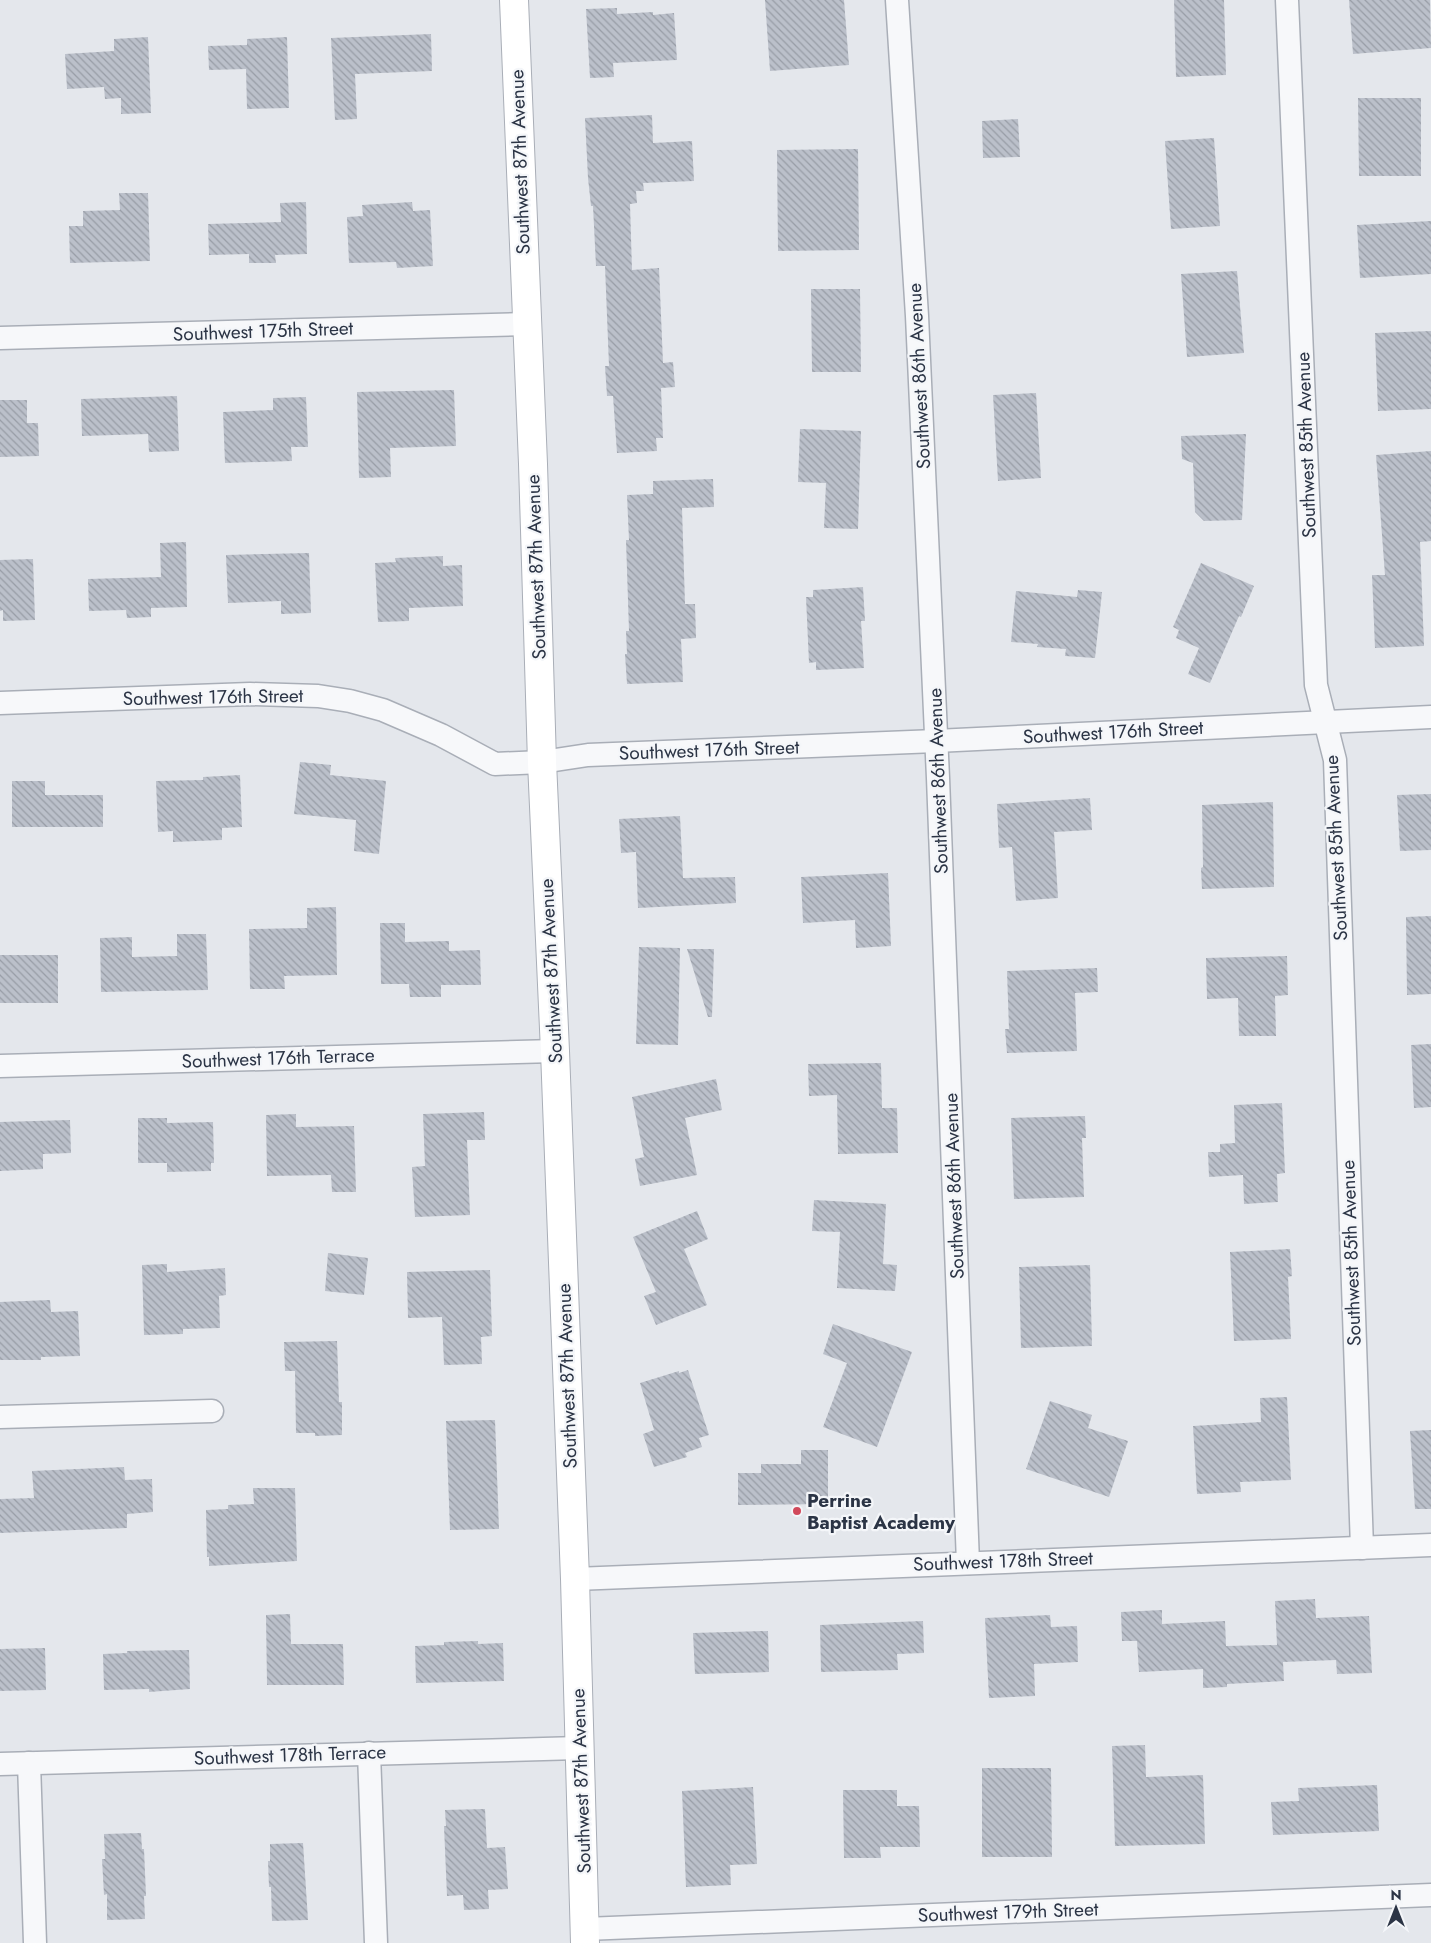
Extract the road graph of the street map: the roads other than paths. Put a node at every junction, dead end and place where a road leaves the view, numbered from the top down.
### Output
1 (514, 0) edge
2 (897, 0) edge
3 (1288, 0) edge
4 (527, 324) junction
5 (0, 338) edge
6 (0, 703) edge
7 (1431, 717) edge
8 (1324, 722) junction
9 (936, 741) junction
10 (542, 762) junction
11 (555, 1051) junction
12 (0, 1066) edge
13 (212, 1411) dead end
14 (0, 1417) edge
15 (1431, 1545) edge
16 (1362, 1548) junction
17 (968, 1562) junction
18 (575, 1579) junction
19 (579, 1748) junction
20 (369, 1753) junction
21 (28, 1763) junction
22 (0, 1764) edge
23 (1431, 1896) edge
24 (585, 1936) edge
25 (35, 1943) edge
26 (376, 1943) edge

1 - 4 street, Southwest 87th Avenue
2 - 9 street, Southwest 86th Avenue
3 - 8 street, Southwest 85th Avenue
4 - 5 street, Southwest 175th Street
4 - 10 street, Southwest 87th Avenue
6 - 10 street, Southwest 176th Street
7 - 8 street, Southwest 176th Street
8 - 9 street, Southwest 176th Street
8 - 16 street, Southwest 85th Avenue
9 - 10 street, Southwest 176th Street
9 - 17 street, Southwest 86th Avenue
10 - 11 street, Southwest 87th Avenue
11 - 12 street, Southwest 176th Terrace
11 - 18 street, Southwest 87th Avenue
13 - 14 street
15 - 16 street, Southwest 178th Street
16 - 17 street, Southwest 178th Street
17 - 18 street, Southwest 178th Street
18 - 19 street, Southwest 87th Avenue
19 - 20 street, Southwest 178th Terrace
19 - 24 street, Southwest 87th Avenue
20 - 21 street, Southwest 178th Terrace
20 - 26 street
21 - 22 street, Southwest 178th Terrace
21 - 25 street
23 - 24 street, Southwest 179th Street

